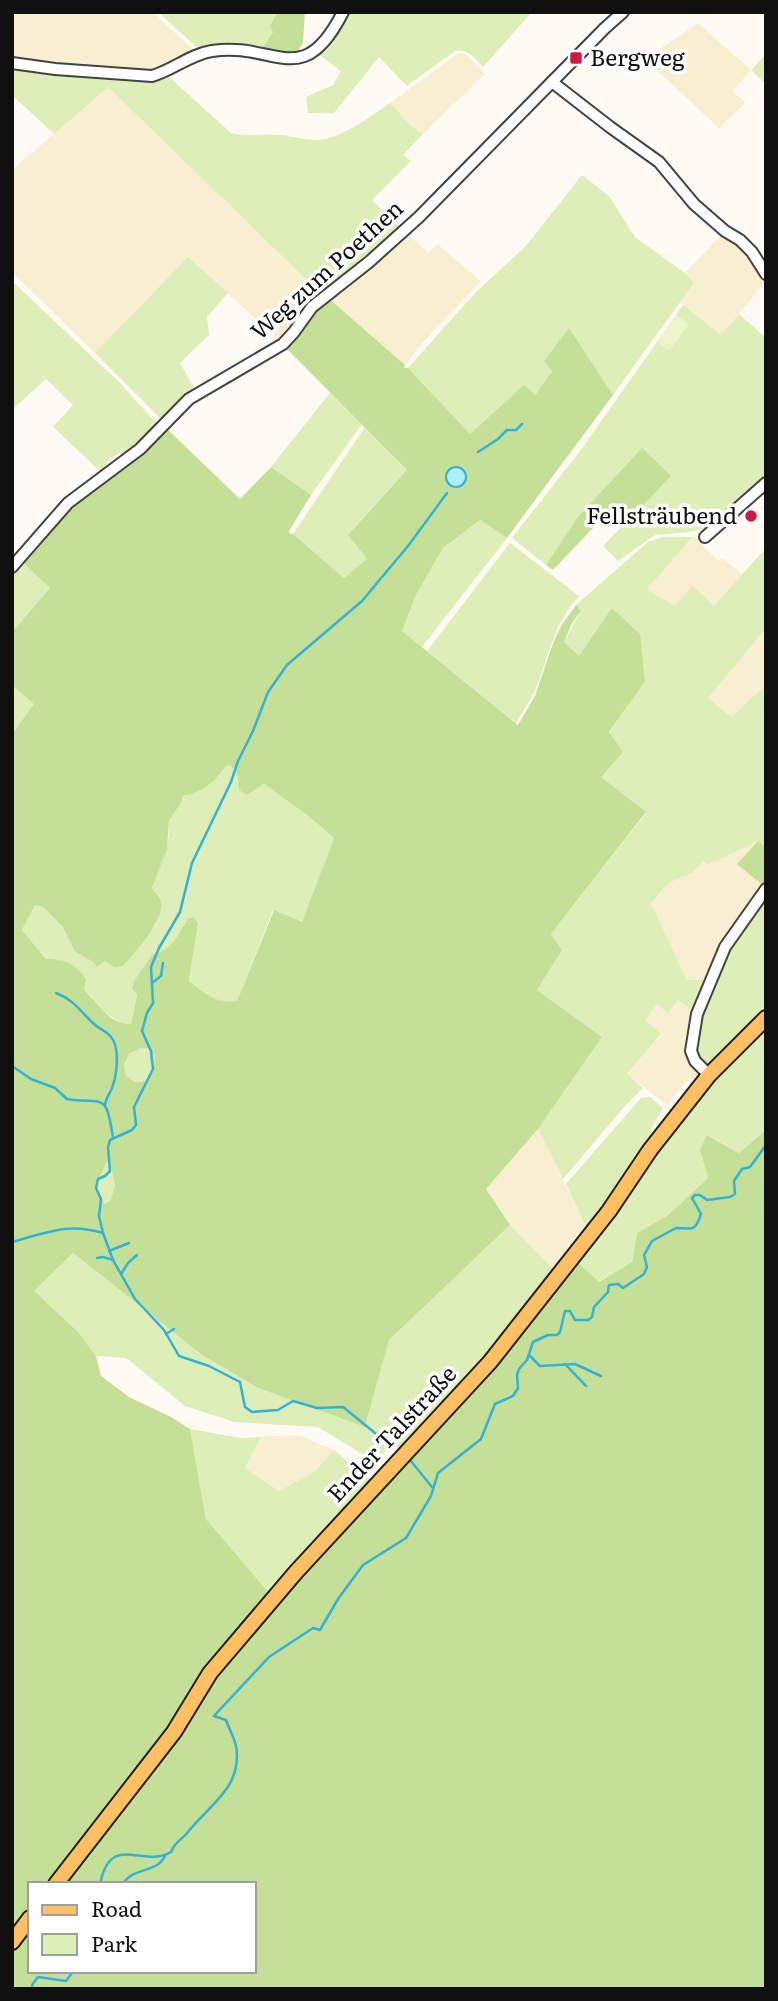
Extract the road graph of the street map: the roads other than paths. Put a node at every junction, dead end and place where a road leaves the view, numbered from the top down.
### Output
1 (343, 12) edge
2 (623, 12) edge
3 (12, 63) edge
4 (552, 82) junction
5 (766, 274) edge
6 (766, 483) edge
7 (705, 537) dead end
8 (12, 567) edge
9 (766, 889) edge
10 (766, 1018) edge
11 (709, 1074) junction
12 (59, 1882) edge
13 (28, 1921) edge
14 (12, 1942) edge

1 - 3 street
2 - 4 street, Weg zum Poethen
4 - 5 street
4 - 8 street, Weg zum Poethen
6 - 7 street
9 - 11 street
10 - 11 main road, Ender Talstraße
11 - 12 main road, Ender Talstraße
13 - 14 main road

